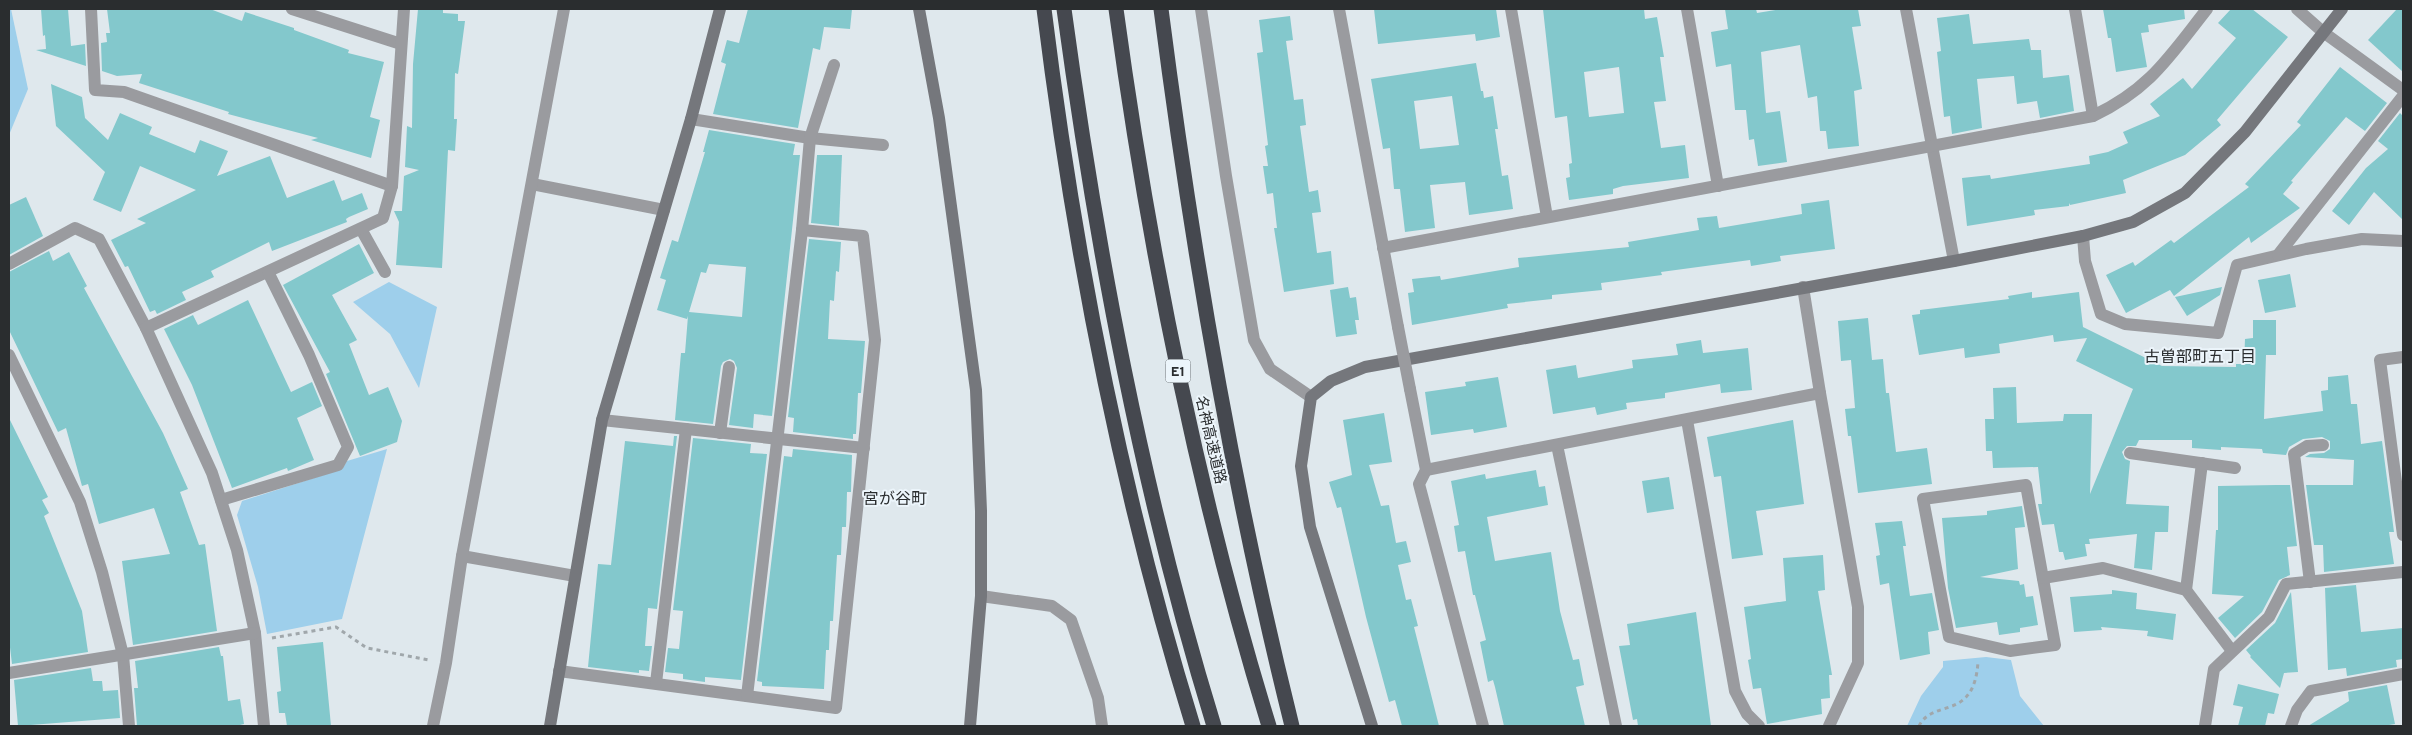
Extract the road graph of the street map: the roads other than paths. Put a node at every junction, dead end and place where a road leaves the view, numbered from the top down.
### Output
1 (91, 9) edge
2 (292, 9) edge
3 (404, 9) edge
4 (564, 9) edge
5 (720, 9) edge
6 (919, 9) edge
7 (1044, 9) edge
8 (1064, 9) edge
9 (1116, 9) edge
10 (1161, 9) edge
11 (1201, 9) edge
12 (1339, 9) edge
13 (1511, 9) edge
14 (1687, 9) edge
15 (1906, 9) edge
16 (2075, 9) edge
17 (2206, 9) edge
18 (2297, 9) edge
19 (2342, 9) edge
20 (2323, 32) junction
21 (401, 44) junction
22 (834, 65) dead end
23 (2403, 90) edge
24 (2403, 96) edge
25 (2093, 116) junction
26 (692, 119) junction
27 (810, 138) junction
28 (883, 145) dead end
29 (1932, 146) junction
30 (532, 184) junction
31 (392, 186) junction
32 (1718, 186) junction
33 (664, 210) junction
34 (1547, 217) junction
35 (361, 229) junction
36 (802, 230) junction
37 (2083, 236) junction
38 (2403, 241) edge
39 (1383, 248) junction
40 (2278, 255) junction
41 (1954, 261) junction
42 (9, 264) edge
43 (268, 272) junction
44 (384, 272) dead end
45 (1803, 287) junction
46 (146, 328) junction
47 (9, 355) edge
48 (2403, 357) edge
49 (730, 367) dead end
50 (1820, 393) junction
51 (1311, 397) junction
52 (602, 420) junction
53 (1687, 420) junction
54 (686, 429) junction
55 (720, 433) junction
56 (777, 439) junction
57 (1558, 445) junction
58 (2323, 445) dead end
59 (864, 448) junction
60 (2130, 453) dead end
61 (2202, 463) junction
62 (2235, 468) dead end
63 (1426, 470) junction
64 (221, 500) junction
65 (2403, 535) edge
66 (462, 556) junction
67 (2403, 572) edge
68 (575, 576) junction
69 (2043, 578) junction
70 (2310, 582) junction
71 (2186, 590) junction
72 (981, 596) junction
73 (255, 633) junction
74 (2232, 651) junction
75 (123, 654) junction
76 (559, 671) junction
77 (9, 673) edge
78 (2403, 674) edge
79 (656, 684) junction
80 (747, 696) junction
81 (129, 726) edge
82 (264, 726) edge
83 (434, 726) edge
84 (550, 726) edge
85 (970, 726) edge
86 (1102, 726) edge
87 (1192, 726) edge
88 (1214, 726) edge
89 (1269, 726) edge
90 (1292, 726) edge
91 (1372, 726) edge
92 (1483, 726) edge
93 (1616, 726) edge
94 (1759, 726) edge
95 (1829, 726) edge
96 (2206, 726) edge
97 (2291, 726) edge

1 - 31 street
2 - 21 street
3 - 21 street
4 - 30 street
5 - 26 street
6 - 72 street
7 - 87 highway
8 - 88 highway
9 - 89 highway, 名神高速道路 / E1
10 - 90 highway
11 - 51 street
12 - 39 street
13 - 34 street
14 - 32 street
15 - 29 street
16 - 25 street
17 - 25 street
18 - 20 street
19 - 20 street
20 - 23 street
20 - 37 street
21 - 31 street
22 - 27 street
24 - 40 street
25 - 29 street
26 - 27 street
26 - 33 street
27 - 28 street
27 - 36 street
29 - 32 street
29 - 41 street
30 - 33 street
30 - 66 street
31 - 35 street
32 - 34 street
33 - 52 street
34 - 39 street
35 - 43 street
35 - 44 street
36 - 56 street
36 - 59 street
37 - 40 street
37 - 41 street
38 - 40 street
39 - 63 street, bridge
41 - 45 street
42 - 46 street
43 - 46 street
43 - 64 street
45 - 50 street
45 - 51 street
46 - 64 street
47 - 75 street
48 - 65 street
49 - 55 street
50 - 53 street
50 - 95 street
51 - 91 street
52 - 54 street
52 - 68 street
53 - 57 street
53 - 94 street
54 - 55 street
54 - 79 street
55 - 56 street
56 - 59 street
56 - 80 street
57 - 63 street
57 - 93 street
58 - 70 street
59 - 80 street
60 - 61 street
61 - 62 street
61 - 71 street
63 - 92 street
64 - 73 street
66 - 68 street
66 - 83 street
67 - 70 street
68 - 76 street
69 - 69 street
69 - 71 street
70 - 74 street
71 - 74 street
72 - 85 street
72 - 86 street
73 - 75 street
73 - 82 street
74 - 96 street
75 - 77 street
75 - 81 street
76 - 79 street
76 - 84 street
78 - 97 street
79 - 80 street

